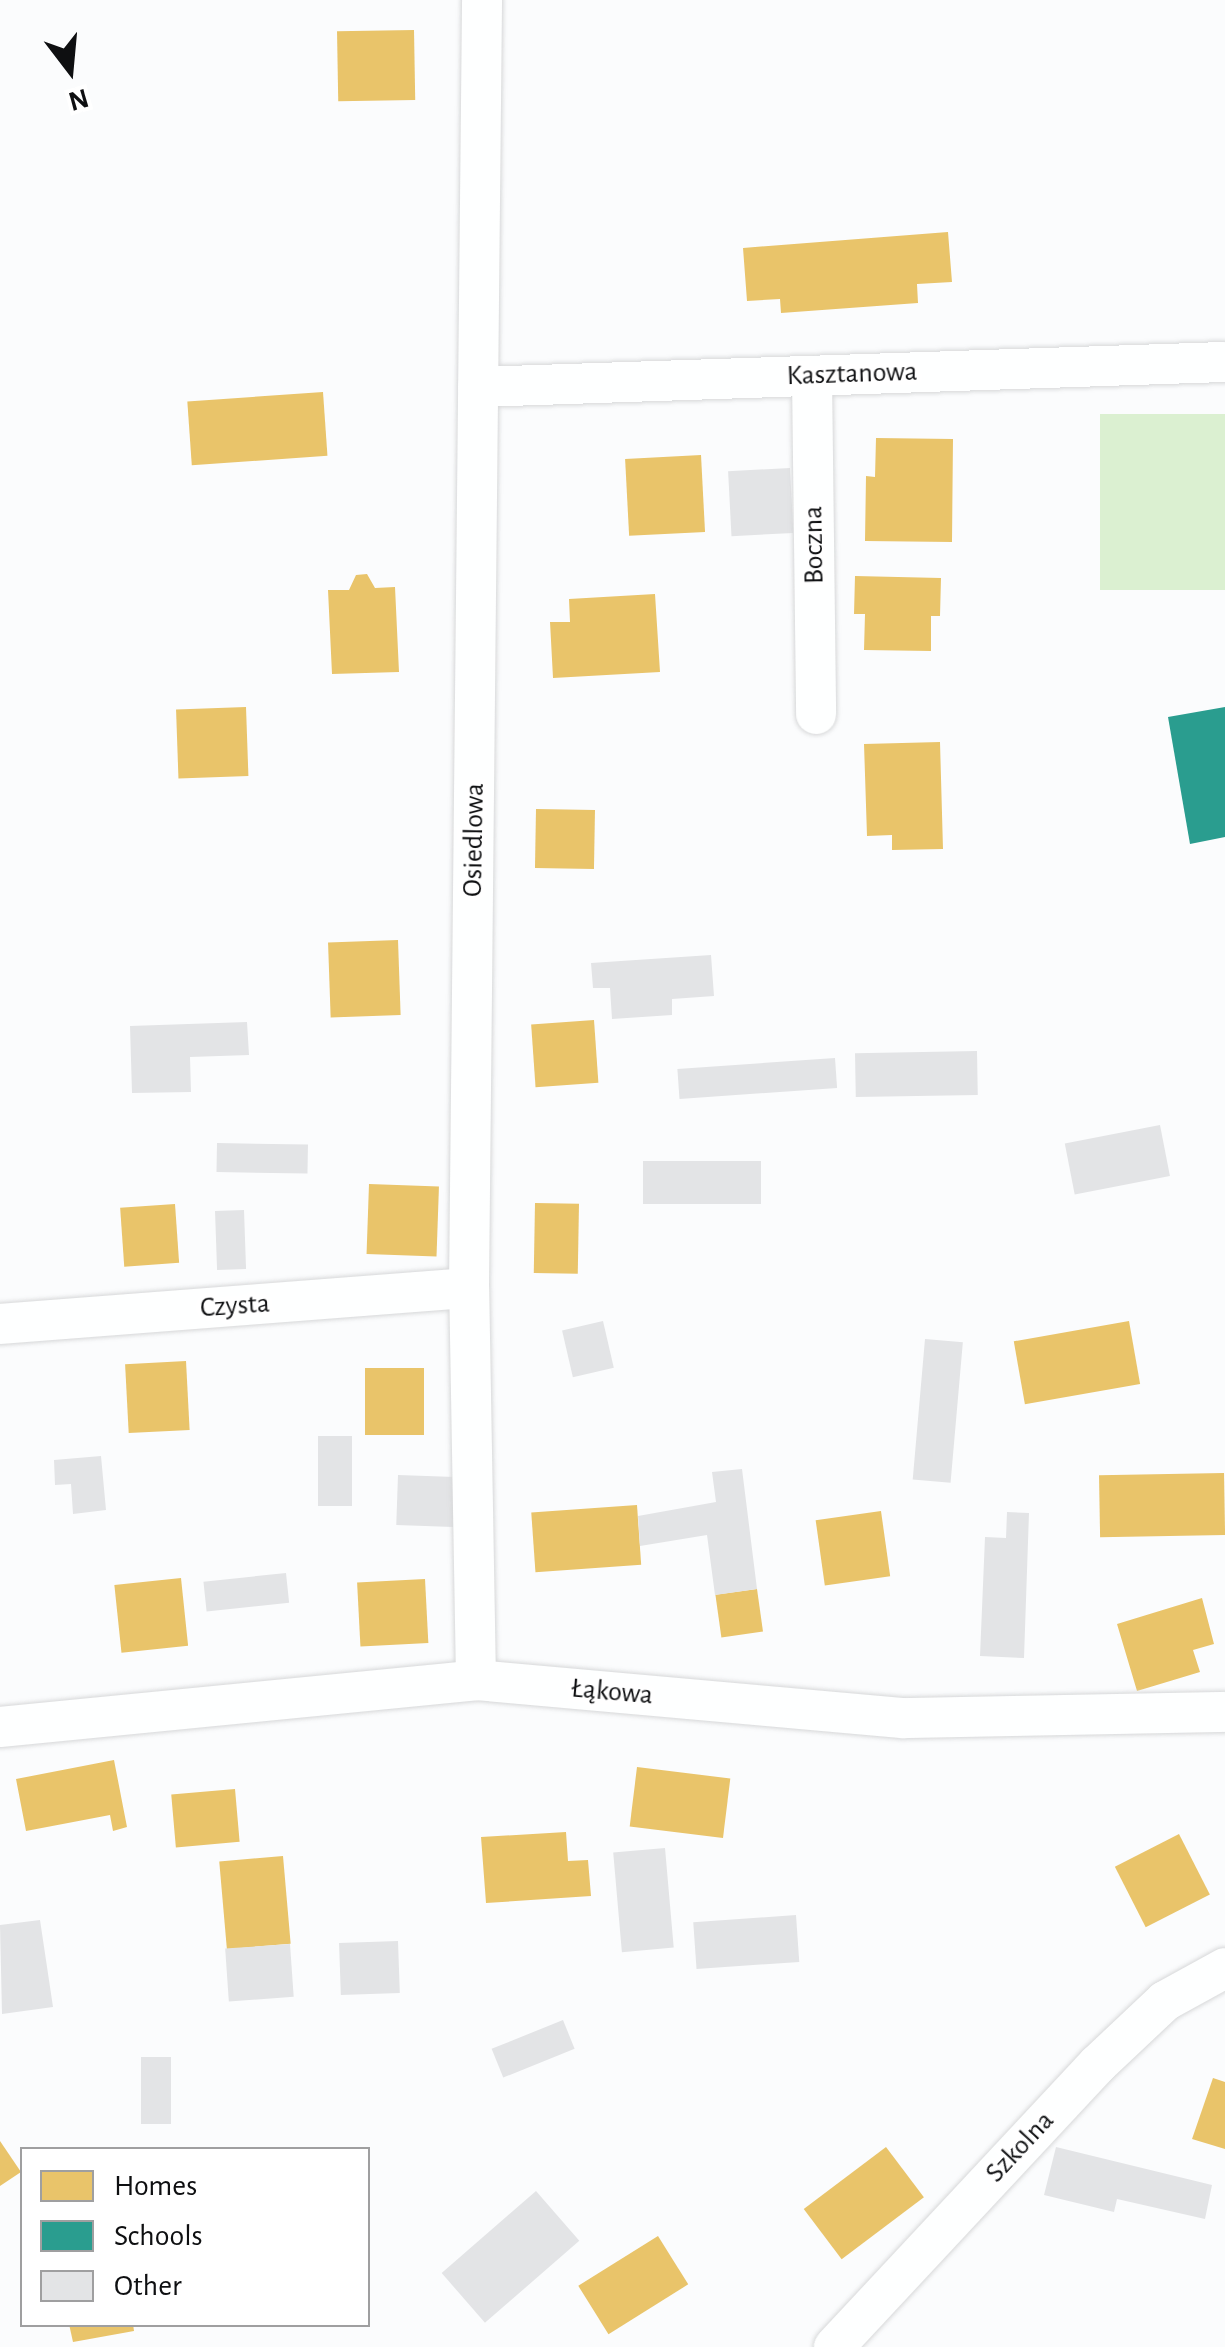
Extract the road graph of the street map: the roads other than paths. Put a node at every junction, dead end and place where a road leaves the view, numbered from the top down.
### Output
1 (482, 0) edge
2 (1225, 362) edge
3 (812, 376) junction
4 (478, 387) junction
5 (816, 714) dead end
6 (469, 1288) junction
7 (0, 1324) edge
8 (476, 1680) junction
9 (1225, 1712) edge
10 (0, 1727) edge
11 (1225, 1968) edge
12 (834, 2347) edge

1 - 4 street, Osiedlowa
2 - 3 street, Kasztanowa
3 - 4 street, Kasztanowa
3 - 5 street, Boczna
4 - 6 street, Osiedlowa
6 - 7 street, Czysta
6 - 8 street, Osiedlowa
8 - 9 street, Łąkowa
8 - 10 street, Łąkowa
11 - 12 street, Szkolna

